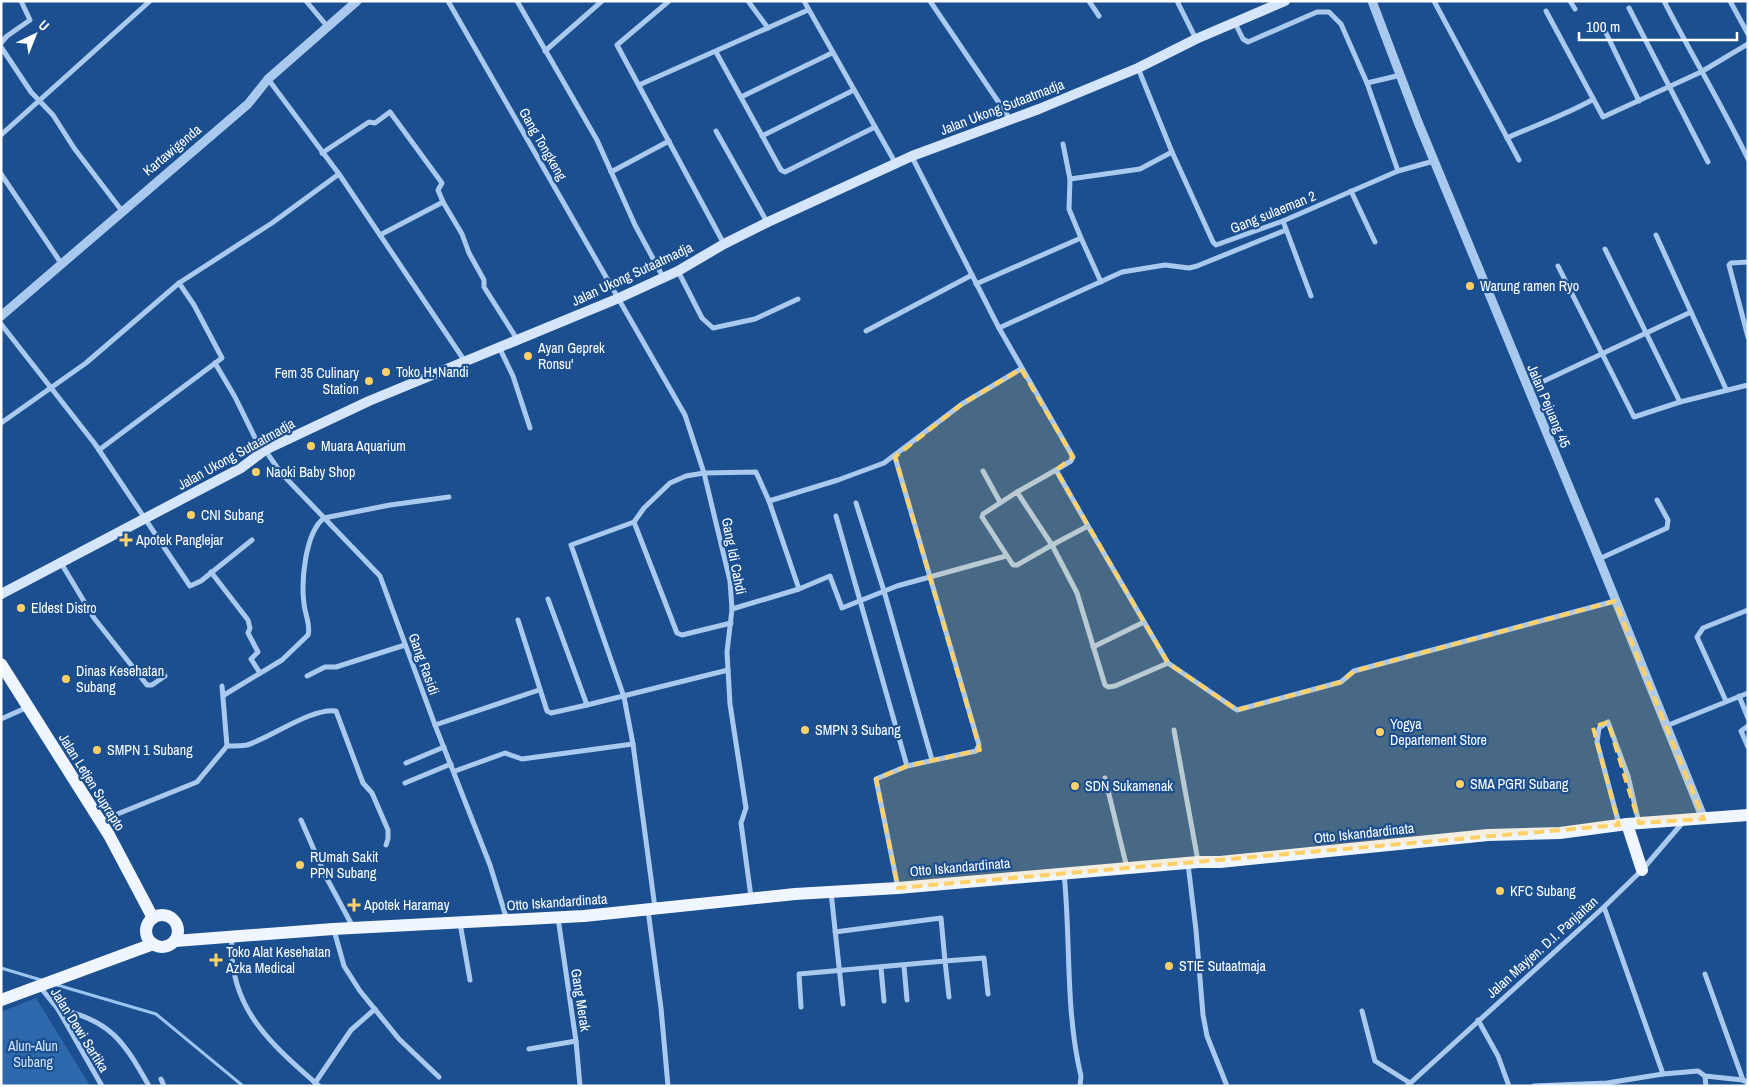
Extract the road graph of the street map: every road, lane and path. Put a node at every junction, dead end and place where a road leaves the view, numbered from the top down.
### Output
1 (21, 1) edge
2 (150, 1) edge
3 (306, 1) edge
4 (357, 1) edge
5 (448, 1) edge
6 (517, 1) edge
7 (602, 1) edge
8 (669, 1) edge
9 (748, 1) edge
10 (804, 1) edge
11 (930, 1) edge
12 (1089, 1) edge
13 (1177, 1) edge
14 (1285, 1) edge
15 (1372, 1) edge
16 (1434, 1) edge
17 (1570, 1) edge
18 (1664, 1) edge
19 (1730, 1) edge
20 (1575, 8) dead end
21 (1629, 8) dead end
22 (808, 10) junction
23 (1546, 11) dead end
24 (1099, 16) dead end
25 (1235, 23) junction
26 (327, 26) junction
27 (768, 28) junction
28 (1606, 33) dead end
29 (1748, 34) edge
30 (1196, 39) junction
31 (1748, 44) edge
32 (1, 45) edge
33 (545, 51) junction
34 (716, 52) junction
35 (832, 53) junction
36 (1138, 68) junction
37 (1700, 72) junction
38 (1401, 75) junction
39 (268, 79) junction
40 (1367, 84) junction
41 (640, 85) junction
42 (1669, 88) junction
43 (854, 90) junction
44 (741, 97) junction
45 (1592, 100) junction
46 (41, 101) junction
47 (1639, 102) junction
48 (1010, 120) junction
49 (875, 128) junction
50 (716, 131) dead end
51 (1, 135) edge
52 (762, 136) junction
53 (1507, 138) junction
54 (669, 141) junction
55 (1063, 144) dead end
56 (1172, 152) junction
57 (322, 153) junction
58 (912, 156) junction
59 (1748, 159) edge
60 (1519, 160) dead end
61 (1434, 161) junction
62 (1708, 162) dead end
63 (896, 164) junction
64 (1398, 171) junction
65 (611, 172) junction
66 (1, 174) edge
67 (339, 174) junction
68 (1070, 179) junction
69 (1351, 191) junction
70 (443, 202) junction
71 (122, 211) junction
72 (1283, 221) junction
73 (768, 222) junction
74 (1286, 230) junction
75 (380, 235) junction
76 (1656, 235) dead end
77 (1081, 238) junction
78 (1375, 242) dead end
79 (724, 244) junction
80 (1605, 249) dead end
81 (1748, 262) edge
82 (61, 263) junction
83 (1558, 266) dead end
84 (678, 271) junction
85 (972, 275) junction
86 (663, 277) junction
87 (179, 282) junction
88 (1101, 282) junction
89 (976, 284) junction
90 (1311, 296) dead end
91 (619, 298) junction
92 (798, 299) dead end
93 (1692, 312) junction
94 (1, 316) edge
95 (1, 324) edge
96 (999, 328) junction
97 (866, 331) dead end
98 (1647, 334) junction
99 (1748, 337) edge
100 (517, 339) junction
101 (499, 347) junction
102 (1602, 353) junction
103 (464, 360) junction
104 (216, 363) junction
105 (1021, 369) junction
106 (1748, 385) edge
107 (52, 388) junction
108 (1527, 389) junction
109 (1726, 389) junction
110 (1680, 402) junction
111 (1, 423) edge
112 (530, 428) dead end
113 (99, 450) junction
114 (264, 451) junction
115 (895, 457) junction
116 (1056, 470) junction
117 (983, 471) dead end
118 (704, 473) junction
119 (1017, 492) junction
120 (449, 497) dead end
121 (1657, 500) dead end
122 (769, 501) junction
123 (1000, 502) junction
124 (856, 503) dead end
125 (836, 516) dead end
126 (324, 518) junction
127 (144, 519) junction
128 (634, 522) junction
129 (1088, 526) junction
130 (252, 540) dead end
131 (1052, 545) junction
132 (1006, 556) junction
133 (1599, 559) junction
134 (61, 563) junction
135 (211, 572) junction
136 (930, 576) junction
137 (799, 589) junction
138 (884, 591) junction
139 (1, 594) edge
140 (548, 599) dead end
141 (1616, 600) junction
142 (862, 601) junction
143 (732, 609) junction
144 (1748, 610) edge
145 (518, 620) dead end
146 (731, 622) junction
147 (1144, 622) junction
148 (405, 644) junction
149 (1093, 647) junction
150 (1168, 663) junction
151 (1, 664) edge
152 (728, 670) junction
153 (260, 673) junction
154 (165, 676) dead end
155 (306, 676) dead end
156 (222, 686) dead end
157 (540, 690) junction
158 (1748, 693) edge
159 (224, 695) junction
160 (1739, 696) junction
161 (624, 697) junction
162 (1726, 701) junction
163 (587, 705) junction
164 (28, 707) junction
165 (1748, 718) edge
166 (1, 719) edge
167 (434, 725) junction
168 (1748, 726) edge
169 (1666, 727) junction
170 (1174, 730) dead end
171 (633, 744) junction
172 (227, 746) junction
173 (444, 747) junction
174 (1748, 747) edge
175 (932, 760) junction
176 (406, 763) dead end
177 (451, 764) junction
178 (907, 766) junction
179 (455, 771) junction
180 (1105, 778) dead end
181 (406, 783) dead end
182 (1748, 815) edge
183 (1686, 819) junction
184 (1704, 819) junction
185 (301, 820) dead end
186 (100, 821) junction
187 (1628, 824) junction
188 (386, 845) dead end
189 (1193, 862) junction
190 (1127, 869) junction
191 (1642, 870) junction
192 (1064, 872) junction
193 (898, 888) junction
194 (831, 892) junction
195 (751, 898) junction
196 (1604, 907) junction
197 (651, 909) junction
198 (558, 917) junction
199 (153, 918) junction
200 (507, 920) junction
201 (460, 923) junction
202 (353, 928) junction
203 (333, 929) junction
204 (835, 932) junction
205 (232, 936) junction
206 (175, 941) junction
207 (153, 944) junction
208 (945, 961) junction
209 (904, 966) junction
210 (881, 968) junction
211 (840, 971) junction
212 (1705, 974) dead end
213 (470, 980) dead end
214 (39, 986) junction
215 (988, 994) dead end
216 (949, 997) dead end
217 (1, 1000) edge
218 (907, 1000) dead end
219 (884, 1001) dead end
220 (843, 1004) dead end
221 (801, 1007) dead end
222 (375, 1009) junction
223 (58, 1010) junction
224 (1362, 1011) dead end
225 (1478, 1020) junction
226 (576, 1041) junction
227 (529, 1049) dead end
228 (1662, 1074) junction
229 (1705, 1076) junction
230 (439, 1077) dead end
231 (161, 1079) dead end
232 (1745, 1082) edge
233 (317, 1084) edge
234 (1409, 1084) edge
235 (102, 1086) edge
236 (149, 1086) edge
237 (164, 1086) edge
238 (580, 1086) edge
239 (668, 1086) edge
240 (1080, 1086) edge
241 (1227, 1086) edge
242 (1509, 1086) edge
243 (1534, 1086) edge
244 (1706, 1086) edge

1 - 32 street
2 - 46 street
3 - 26 street
4 - 26 street, Kartawigenda
5 - 91 street, Gang Tongkeng
6 - 33 street
7 - 33 street
8 - 41 street
9 - 27 street
10 - 22 street
11 - 48 street
12 - 24 street
13 - 30 street
14 - 25 main road, Jalan Ukong Sutaatmadja
15 - 38 street, Jalan Pejuang 45
16 - 53 street
17 - 20 street
18 - 37 street
19 - 29 street
21 - 42 street
22 - 27 street
22 - 35 street
23 - 45 street
25 - 30 main road, Jalan Ukong Sutaatmadja
25 - 40 street
26 - 39 street, Kartawigenda
27 - 34 street
28 - 47 street
30 - 36 main road, Jalan Ukong Sutaatmadja
31 - 37 street
32 - 46 street
33 - 65 street
34 - 41 street
34 - 44 street
35 - 43 street
35 - 44 street
36 - 48 main road, Jalan Ukong Sutaatmadja
36 - 56 street, Gang sulaeman 2
37 - 42 street
37 - 59 street
38 - 40 street
38 - 61 street, Jalan Pejuang 45
39 - 57 street
39 - 71 street, Kartawigenda
40 - 64 street
41 - 54 street
42 - 47 street
42 - 62 street
43 - 49 street
43 - 52 street
44 - 52 street
45 - 47 street
45 - 53 street
46 - 51 street
46 - 71 street
48 - 58 main road, Jalan Ukong Sutaatmadja
49 - 52 street
49 - 63 street
50 - 73 street
53 - 60 street
54 - 65 street
54 - 79 street
55 - 68 street
56 - 68 street
56 - 72 street, Gang sulaeman 2
57 - 67 street
57 - 70 street
58 - 63 main road, Jalan Ukong Sutaatmadja
58 - 85 street
61 - 64 street, Gang sulaeman 2
61 - 108 street, Jalan Pejuang 45
63 - 73 main road, Jalan Ukong Sutaatmadja
64 - 69 street, Gang sulaeman 2
65 - 86 street
66 - 82 street
67 - 75 street
67 - 87 street
68 - 77 street
69 - 72 street, Gang sulaeman 2
69 - 78 street
70 - 75 street
70 - 100 street
71 - 82 street, Kartawigenda
72 - 74 street
73 - 79 main road, Jalan Ukong Sutaatmadja
74 - 88 street
74 - 90 street
75 - 103 street
76 - 93 street
77 - 88 street
77 - 89 street
79 - 84 main road, Jalan Ukong Sutaatmadja
80 - 98 street
81 - 99 street
82 - 94 street, Kartawigenda
83 - 102 street
84 - 86 main road, Jalan Ukong Sutaatmadja
84 - 92 street
85 - 89 street
85 - 97 street
86 - 91 main road, Jalan Ukong Sutaatmadja
87 - 104 street
87 - 107 street
88 - 96 street
89 - 96 street
91 - 100 main road, Jalan Ukong Sutaatmadja
91 - 118 street, Gang Idi Cahdi
93 - 98 street
93 - 109 street
95 - 107 street
96 - 105 street
98 - 102 street
98 - 110 street
100 - 101 main road, Jalan Ukong Sutaatmadja
101 - 103 main road, Jalan Ukong Sutaatmadja
101 - 112 street
102 - 108 street
102 - 110 street
103 - 114 main road, Jalan Ukong Sutaatmadja
104 - 113 street
104 - 114 street, Gang Rasidi
105 - 115 street
105 - 116 street
106 - 109 street
107 - 111 street
107 - 113 street
108 - 133 street, Jalan Pejuang 45
109 - 110 street
113 - 127 street
114 - 126 street, Gang Rasidi
114 - 127 main road, Jalan Ukong Sutaatmadja
115 - 122 street
115 - 136 street
116 - 119 street
116 - 129 street
117 - 123 street
118 - 122 street
118 - 128 street
118 - 143 street, Gang Idi Cahdi
119 - 123 street
119 - 131 street
120 - 126 street
121 - 133 street
122 - 137 street
123 - 132 street
124 - 138 street
125 - 142 street
126 - 148 street, Gang Rasidi
126 - 153 street
127 - 134 main road, Jalan Ukong Sutaatmadja
127 - 135 street
128 - 146 street
128 - 161 street
129 - 131 street
129 - 147 street
130 - 135 street
131 - 132 street
131 - 149 street
132 - 136 street
133 - 141 street, Jalan Pejuang 45
134 - 139 main road, Jalan Ukong Sutaatmadja
134 - 154 street
135 - 153 street
136 - 138 street
136 - 175 street
137 - 142 street
137 - 143 street
138 - 142 street
138 - 175 street
140 - 163 street
141 - 150 street
141 - 169 street, Jalan Pejuang 45
142 - 178 street
143 - 146 street, Gang Idi Cahdi
144 - 162 street
145 - 157 street
146 - 152 street, Gang Idi Cahdi
147 - 149 street
147 - 150 street
148 - 155 street
148 - 167 street, Gang Rasidi
149 - 150 street
151 - 164 main road, Jalan Letjen Suprapto
152 - 161 street
152 - 195 street, Gang Idi Cahdi
153 - 159 street
156 - 159 street
157 - 163 street
157 - 167 street
158 - 160 street
159 - 172 street
160 - 162 street
160 - 165 street
161 - 163 street
161 - 171 street
162 - 169 street
164 - 166 street
164 - 186 main road, Jalan Letjen Suprapto
167 - 173 street, Gang Rasidi
168 - 174 street
169 - 184 street, Jalan Pejuang 45
170 - 189 street
171 - 179 street
171 - 197 street
172 - 186 street
172 - 188 street
173 - 176 street
173 - 177 street, Gang Rasidi
175 - 178 street
177 - 179 street, Gang Rasidi
177 - 181 street
178 - 193 street
179 - 200 street, Gang Rasidi
180 - 190 street
182 - 184 main road, Otto Iskandardinata
183 - 184 main road, Otto Iskandardinata
183 - 187 main road, Otto Iskandardinata
183 - 191 street, Jalan Mayjen. D.I. Panjaitan
185 - 202 street
186 - 199 main road, Jalan Letjen Suprapto
187 - 187 street
187 - 189 main road, Otto Iskandardinata
187 - 191 main road
189 - 190 main road, Otto Iskandardinata
189 - 241 street
190 - 192 main road, Otto Iskandardinata
191 - 196 street, Jalan Mayjen. D.I. Panjaitan
192 - 193 main road, Otto Iskandardinata
192 - 240 street
193 - 194 main road, Otto Iskandardinata
194 - 195 main road, Otto Iskandardinata
194 - 204 street
195 - 197 main road, Otto Iskandardinata
196 - 225 street, Jalan Mayjen. D.I. Panjaitan
196 - 228 street
197 - 198 main road, Otto Iskandardinata
197 - 239 street
198 - 200 main road, Otto Iskandardinata
198 - 226 street, Gang Merak
199 - 206 main road
199 - 207 main road
200 - 201 main road, Otto Iskandardinata
201 - 202 main road, Otto Iskandardinata
201 - 213 street
202 - 203 main road, Otto Iskandardinata
203 - 205 main road, Otto Iskandardinata
203 - 222 street
204 - 208 street
204 - 211 street
205 - 206 main road, Otto Iskandardinata
205 - 233 street
206 - 207 main road
207 - 214 main road
208 - 209 street
208 - 215 street
208 - 216 street
209 - 210 street
209 - 218 street
210 - 211 street
210 - 219 street
211 - 220 street
211 - 221 street
212 - 232 street
214 - 217 main road
214 - 223 street, Jalan Dewi Sartika
222 - 230 street
222 - 233 street
223 - 235 street, Jalan Dewi Sartika
223 - 236 street
224 - 234 street
225 - 234 street, Jalan Mayjen. D.I. Panjaitan
225 - 242 street
226 - 227 street
226 - 238 street, Gang Merak
228 - 229 street
228 - 243 street
229 - 232 street
229 - 244 street
231 - 237 street

